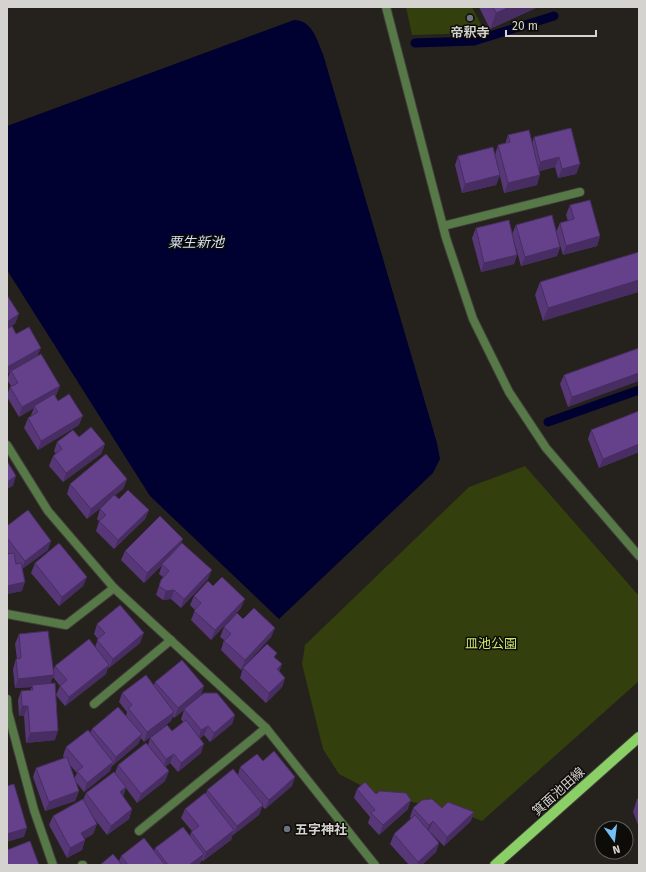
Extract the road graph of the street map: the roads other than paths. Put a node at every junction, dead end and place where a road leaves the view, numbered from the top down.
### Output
1 (386, 7) edge
2 (580, 192) dead end
3 (443, 226) junction
4 (7, 446) edge
5 (639, 556) edge
6 (114, 588) junction
7 (7, 614) edge
8 (171, 640) junction
9 (7, 699) edge
10 (94, 704) dead end
11 (266, 728) junction
12 (639, 737) edge
13 (139, 831) dead end
14 (53, 865) edge
15 (375, 865) edge
16 (495, 865) edge

1 - 3 street
2 - 3 street
3 - 5 street
4 - 6 street
6 - 7 street
6 - 8 street
8 - 10 street
8 - 11 street
9 - 14 street
11 - 13 street
11 - 15 street
12 - 16 main road, 箕面池田線

